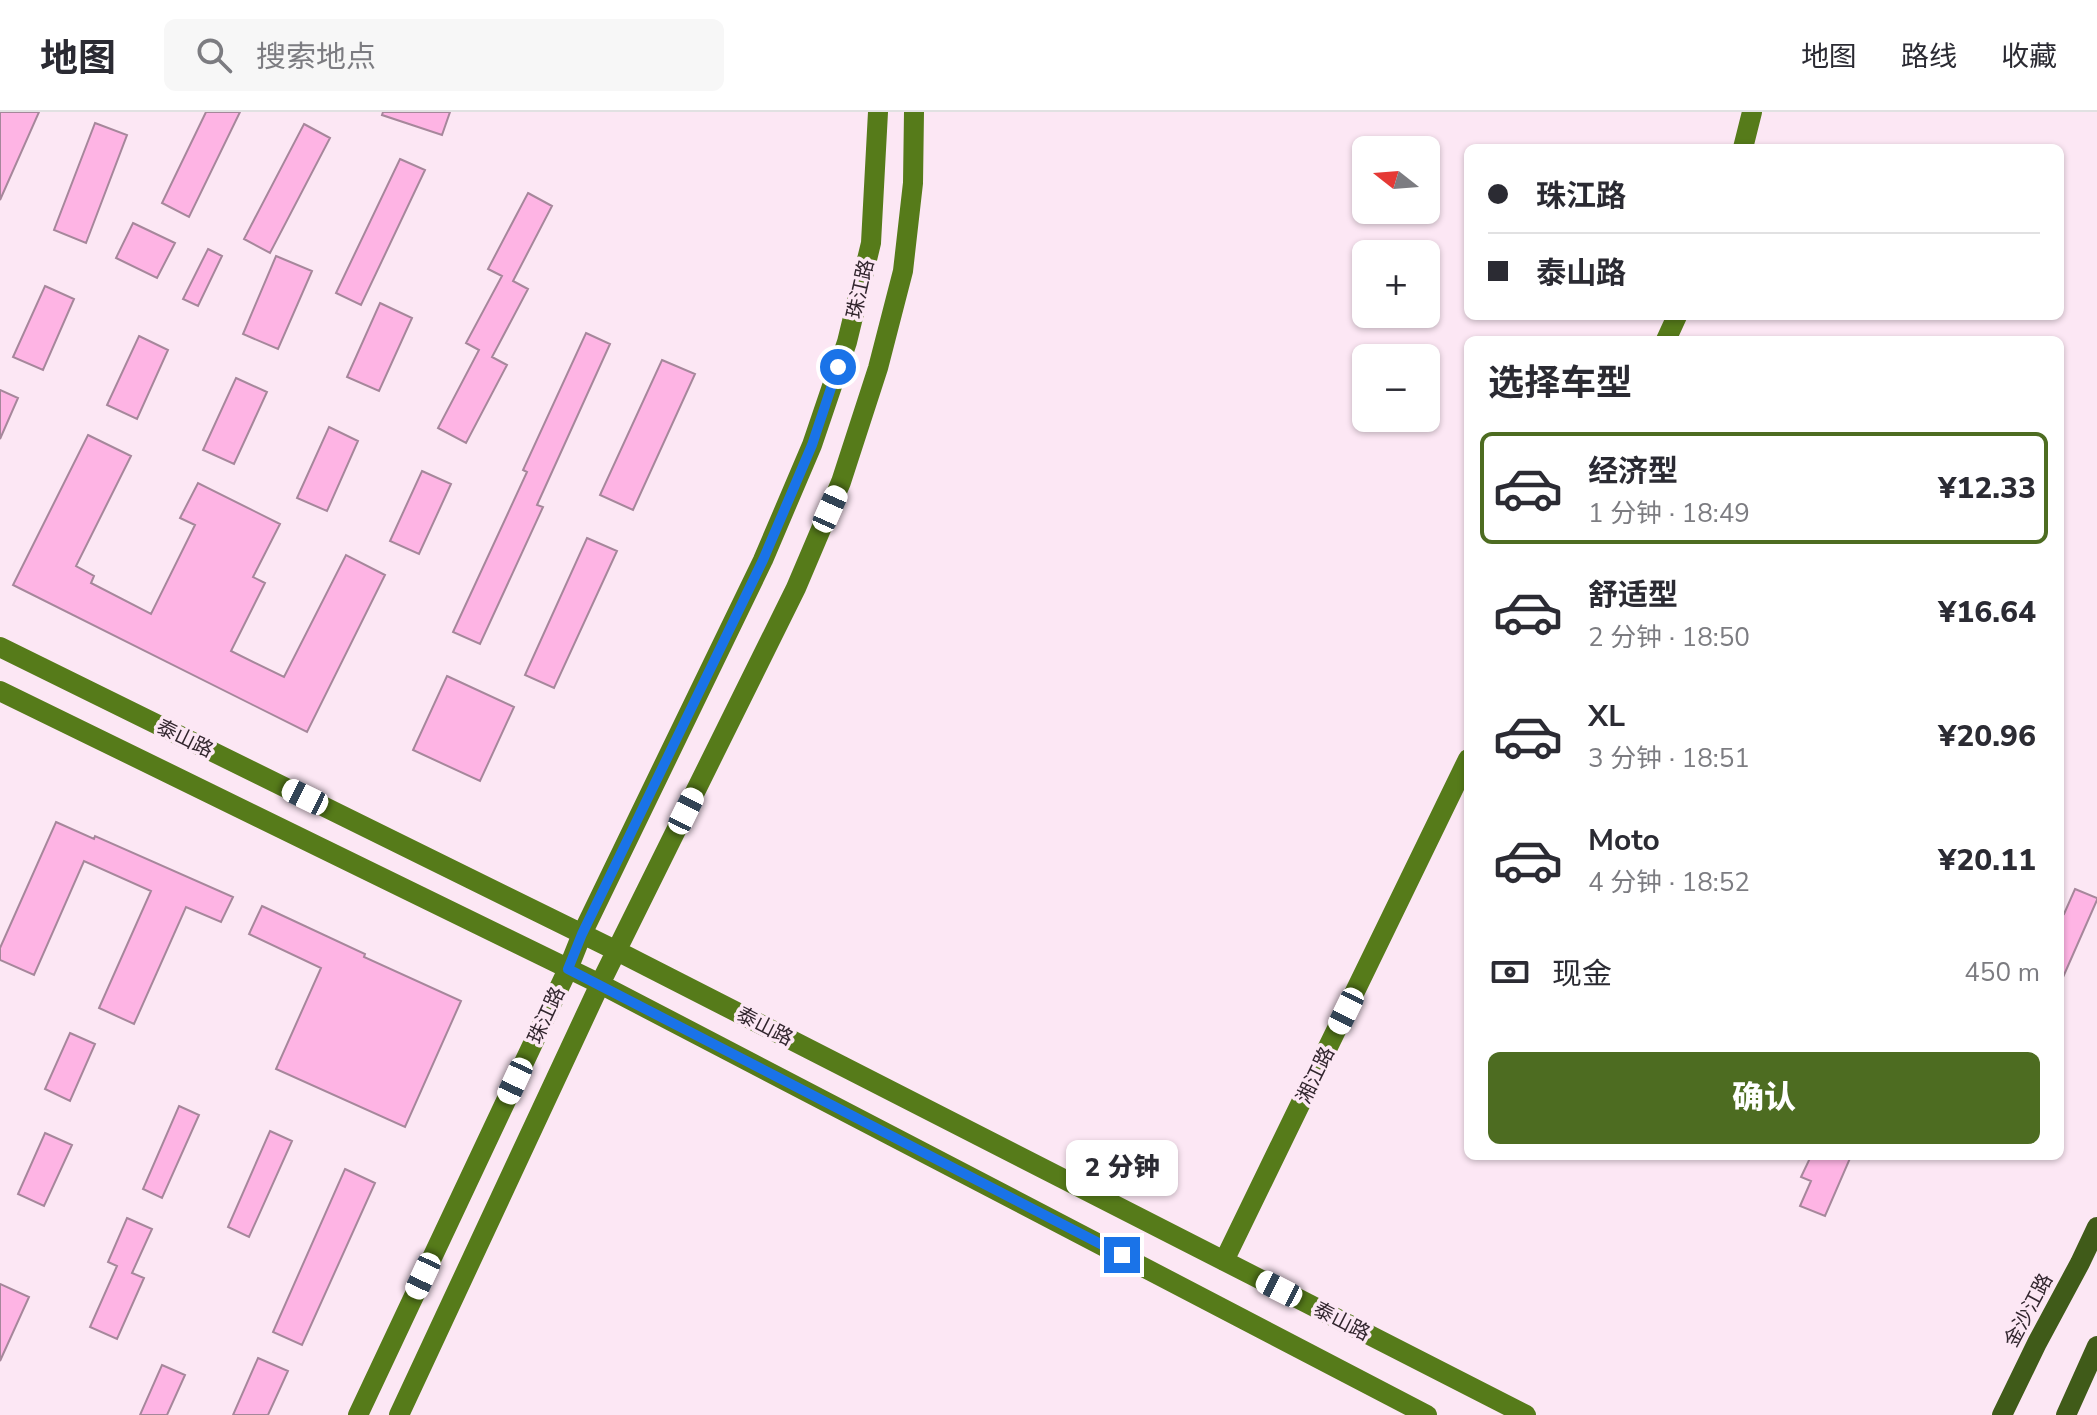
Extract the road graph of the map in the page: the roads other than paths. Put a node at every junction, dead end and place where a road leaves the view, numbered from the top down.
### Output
1 (878, 112) edge
2 (914, 112) edge
3 (1752, 112) edge
4 (1744, 144) edge
5 (0, 647) edge
6 (0, 691) edge
7 (1464, 767) edge
8 (582, 934) junction
9 (617, 951) junction
10 (568, 969) junction
11 (600, 984) junction
12 (2097, 1227) edge
13 (1224, 1261) junction
14 (2097, 1346) edge
15 (358, 1415) edge
16 (399, 1415) edge
17 (1427, 1415) edge
18 (1526, 1415) edge
19 (2002, 1415) edge
20 (2066, 1415) edge

1 - 8 main road, 珠江路
2 - 9 main road
3 - 4 main road
5 - 8 main road, 泰山路
6 - 10 main road, 泰山路
7 - 13 main road, 湘江路
8 - 9 main road, 泰山路
8 - 10 main road, 珠江路
9 - 11 main road
9 - 13 main road, 泰山路
10 - 11 main road, 泰山路
10 - 15 main road, 珠江路
11 - 16 main road
11 - 17 main road, 泰山路
12 - 19 main road, 金沙江路
13 - 18 main road, 泰山路
14 - 20 main road

